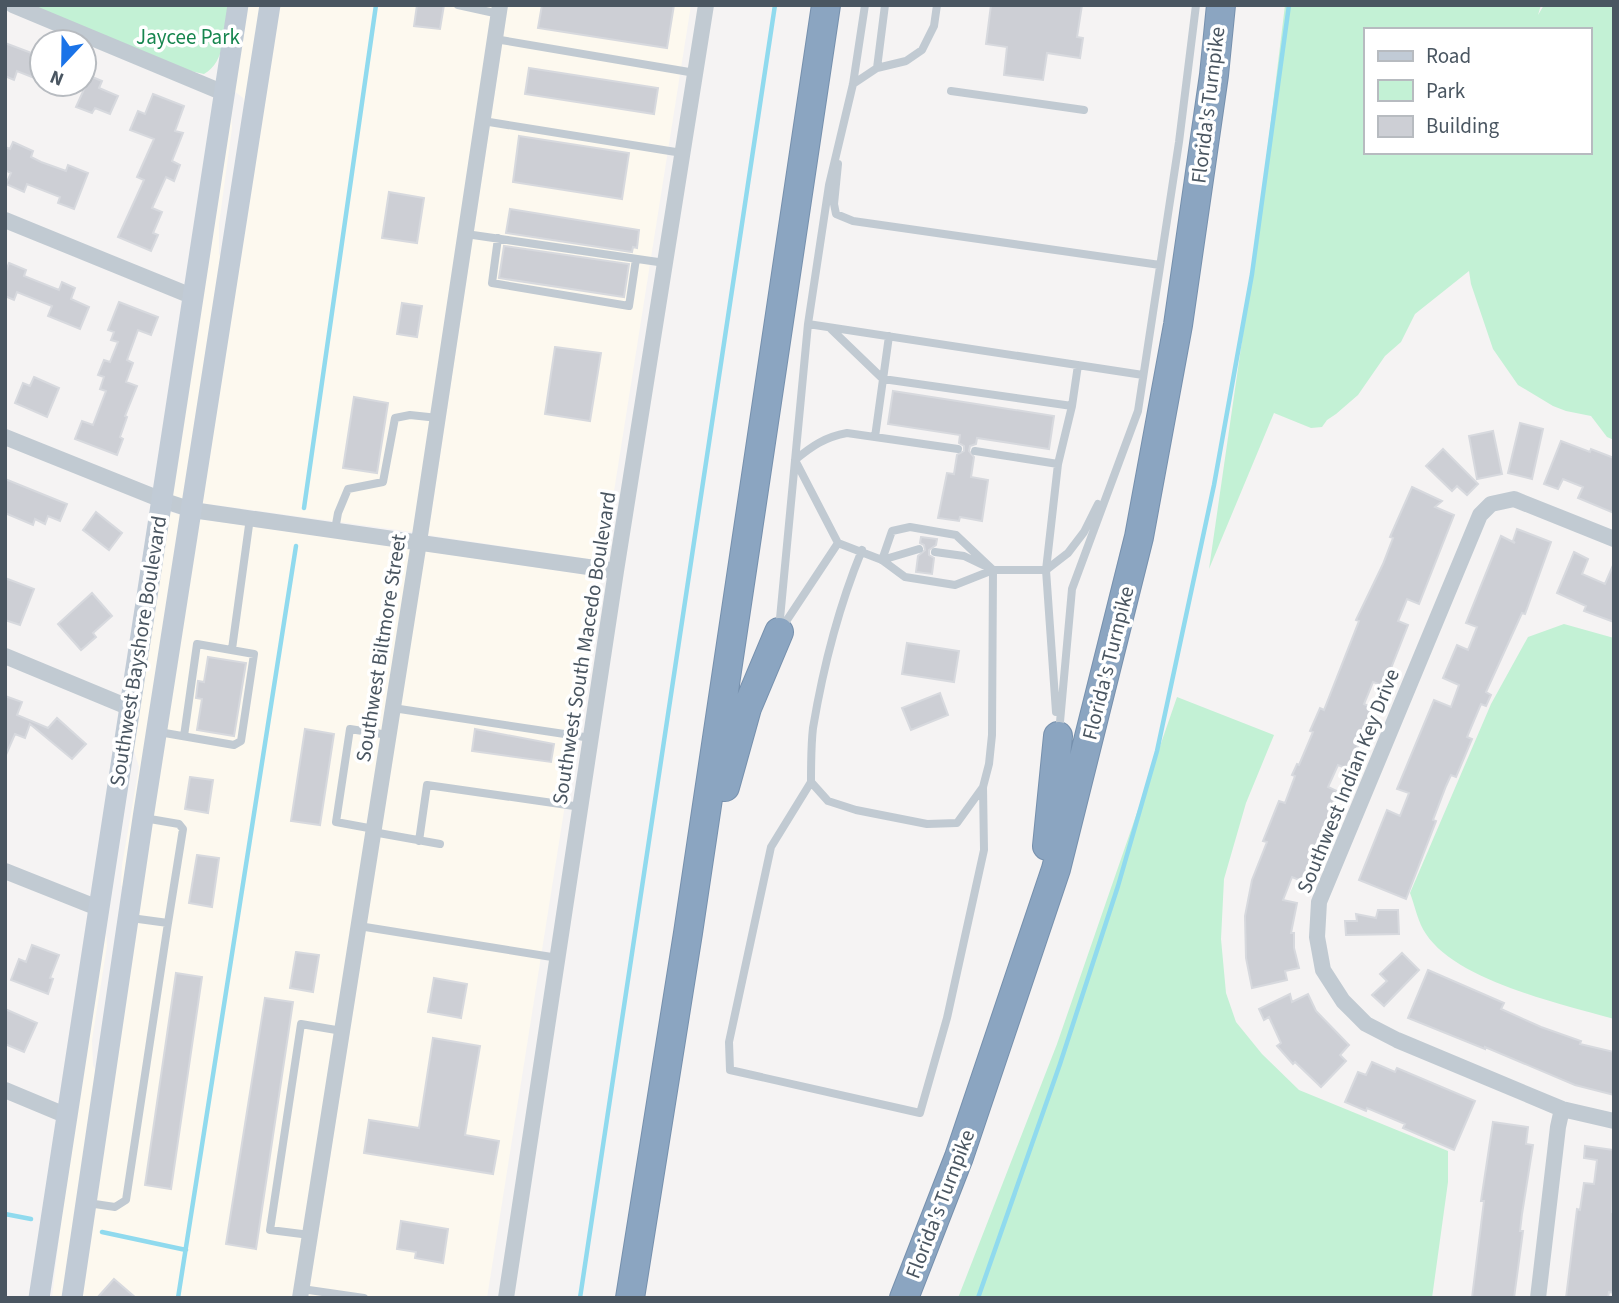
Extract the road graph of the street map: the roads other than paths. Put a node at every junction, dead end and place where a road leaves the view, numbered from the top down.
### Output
1 (13, 5) edge
2 (238, 5) edge
3 (270, 5) edge
4 (458, 5) edge
5 (706, 5) edge
6 (826, 5) edge
7 (866, 5) edge
8 (886, 5) edge
9 (937, 5) edge
10 (1196, 5) edge
11 (1221, 5) edge
12 (500, 10) edge
13 (495, 39) junction
14 (877, 68) junction
15 (695, 73) junction
16 (853, 84) junction
17 (951, 91) dead end
18 (224, 93) junction
19 (1084, 110) dead end
20 (483, 121) junction
21 (682, 153) junction
22 (838, 153) junction
23 (5, 220) edge
24 (466, 234) junction
25 (498, 238) junction
26 (636, 259) junction
27 (230, 261) junction
28 (665, 263) junction
29 (1160, 265) junction
30 (194, 297) junction
31 (808, 324) junction
32 (830, 328) junction
33 (889, 336) junction
34 (1078, 365) junction
35 (1143, 374) junction
36 (883, 379) junction
37 (1072, 406) junction
38 (438, 418) junction
39 (5, 437) edge
40 (875, 437) junction
41 (958, 449) dead end
42 (975, 451) dead end
43 (795, 460) junction
44 (1058, 464) junction
45 (1113, 476) junction
46 (162, 500) junction
47 (192, 510) junction
48 (250, 518) junction
49 (335, 530) junction
50 (1614, 539) edge
51 (419, 542) junction
52 (838, 542) junction
53 (919, 549) dead end
54 (862, 550) junction
55 (935, 552) dead end
56 (882, 560) junction
57 (993, 570) junction
58 (1046, 570) junction
59 (616, 572) junction
60 (779, 632) junction
61 (232, 649) junction
62 (5, 656) edge
63 (128, 707) junction
64 (393, 708) junction
65 (157, 732) junction
66 (184, 736) junction
67 (389, 736) junction
68 (1058, 736) junction
69 (591, 738) junction
70 (123, 744) junction
71 (811, 782) junction
72 (983, 787) junction
73 (581, 807) junction
74 (144, 818) junction
75 (374, 831) junction
76 (419, 841) junction
77 (440, 844) dead end
78 (5, 871) edge
79 (99, 908) junction
80 (129, 911) junction
81 (168, 923) junction
82 (359, 926) junction
83 (688, 933) junction
84 (558, 958) junction
85 (1027, 959) junction
86 (342, 1031) junction
87 (105, 1071) junction
88 (5, 1090) edge
89 (1562, 1110) junction
90 (65, 1115) junction
91 (1614, 1121) edge
92 (86, 1202) junction
93 (310, 1236) junction
94 (301, 1293) edge
95 (334, 1296) edge
96 (352, 1297) edge
97 (39, 1298) edge
98 (72, 1298) edge
99 (363, 1298) edge
100 (506, 1298) edge
101 (630, 1298) edge
102 (904, 1298) edge
103 (1538, 1298) edge

1 - 18 street
2 - 18 main road, Southwest Bayshore Boulevard
3 - 27 main road, Southwest Bayshore Boulevard
4 - 12 lane
5 - 15 street, Southwest South Macedo Boulevard
6 - 83 highway
7 - 16 lane
8 - 14 lane
9 - 14 lane
10 - 29 lane
11 - 85 highway, Florida's Turnpike
12 - 13 street, Southwest Biltmore Street
13 - 15 lane
13 - 20 street, Southwest Biltmore Street
14 - 16 lane
15 - 21 street, Southwest South Macedo Boulevard
16 - 22 lane
17 - 19 lane
18 - 27 main road
18 - 30 main road, Southwest Bayshore Boulevard
20 - 21 lane
20 - 24 street, Southwest Biltmore Street
21 - 28 street, Southwest South Macedo Boulevard
22 - 29 lane
22 - 31 lane
23 - 30 street
24 - 25 lane
24 - 38 street, Southwest Biltmore Street
25 - 26 lane
25 - 26 lane
26 - 28 lane
27 - 47 main road, Southwest Bayshore Boulevard
28 - 59 street, Southwest South Macedo Boulevard
29 - 35 lane
30 - 46 main road, Southwest Bayshore Boulevard
31 - 32 lane
31 - 43 lane
32 - 33 lane
32 - 36 lane
33 - 34 lane
33 - 36 lane
34 - 35 lane
34 - 37 lane
35 - 45 lane
36 - 37 lane
36 - 40 lane
37 - 44 lane
38 - 49 lane
38 - 51 street, Southwest Biltmore Street
39 - 46 street
40 - 41 lane
40 - 43 lane
42 - 44 lane
43 - 52 lane
43 - 60 lane
44 - 58 lane
45 - 58 lane
45 - 68 lane
46 - 47 street
46 - 63 main road, Southwest Bayshore Boulevard
47 - 48 street
47 - 65 main road, Southwest Bayshore Boulevard
48 - 49 street
48 - 61 lane
49 - 51 street
50 - 89 street, Southwest Indian Key Drive
51 - 59 street
51 - 64 street, Southwest Biltmore Street
52 - 54 lane
52 - 60 lane
53 - 56 lane
54 - 56 lane
54 - 71 lane
55 - 57 lane
56 - 57 lane
56 - 57 lane
57 - 58 lane
57 - 72 lane
58 - 68 lane
59 - 69 street, Southwest South Macedo Boulevard
60 - 83 highway
61 - 66 lane
61 - 66 lane
62 - 63 street
63 - 70 main road, Southwest Bayshore Boulevard
64 - 67 street, Southwest Biltmore Street
64 - 69 lane
65 - 66 lane
65 - 74 main road, Southwest Bayshore Boulevard
67 - 75 street, Southwest Biltmore Street
67 - 75 lane
68 - 85 highway
69 - 73 street, Southwest South Macedo Boulevard
70 - 79 main road, Southwest Bayshore Boulevard
70 - 80 main road
71 - 72 lane
71 - 72 lane
73 - 76 lane
73 - 84 street, Southwest South Macedo Boulevard
74 - 80 main road, Southwest Bayshore Boulevard
74 - 81 lane
75 - 76 lane
75 - 82 street, Southwest Biltmore Street
76 - 77 lane
78 - 79 street
79 - 87 main road
79 - 90 main road, Southwest Bayshore Boulevard
80 - 81 lane
80 - 87 main road, Southwest Bayshore Boulevard
81 - 92 lane
82 - 84 lane
82 - 86 street, Southwest Biltmore Street
83 - 101 highway
84 - 100 street, Southwest South Macedo Boulevard
85 - 102 highway, Florida's Turnpike
86 - 93 street, Southwest Biltmore Street
86 - 93 lane
87 - 92 main road, Southwest Bayshore Boulevard
88 - 90 street
89 - 91 street, Southwest Indian Key Drive
89 - 103 street
90 - 97 main road, Southwest Bayshore Boulevard
92 - 98 main road, Southwest Bayshore Boulevard
93 - 94 street, Southwest Biltmore Street
94 - 95 lane
95 - 96 lane
96 - 99 lane

